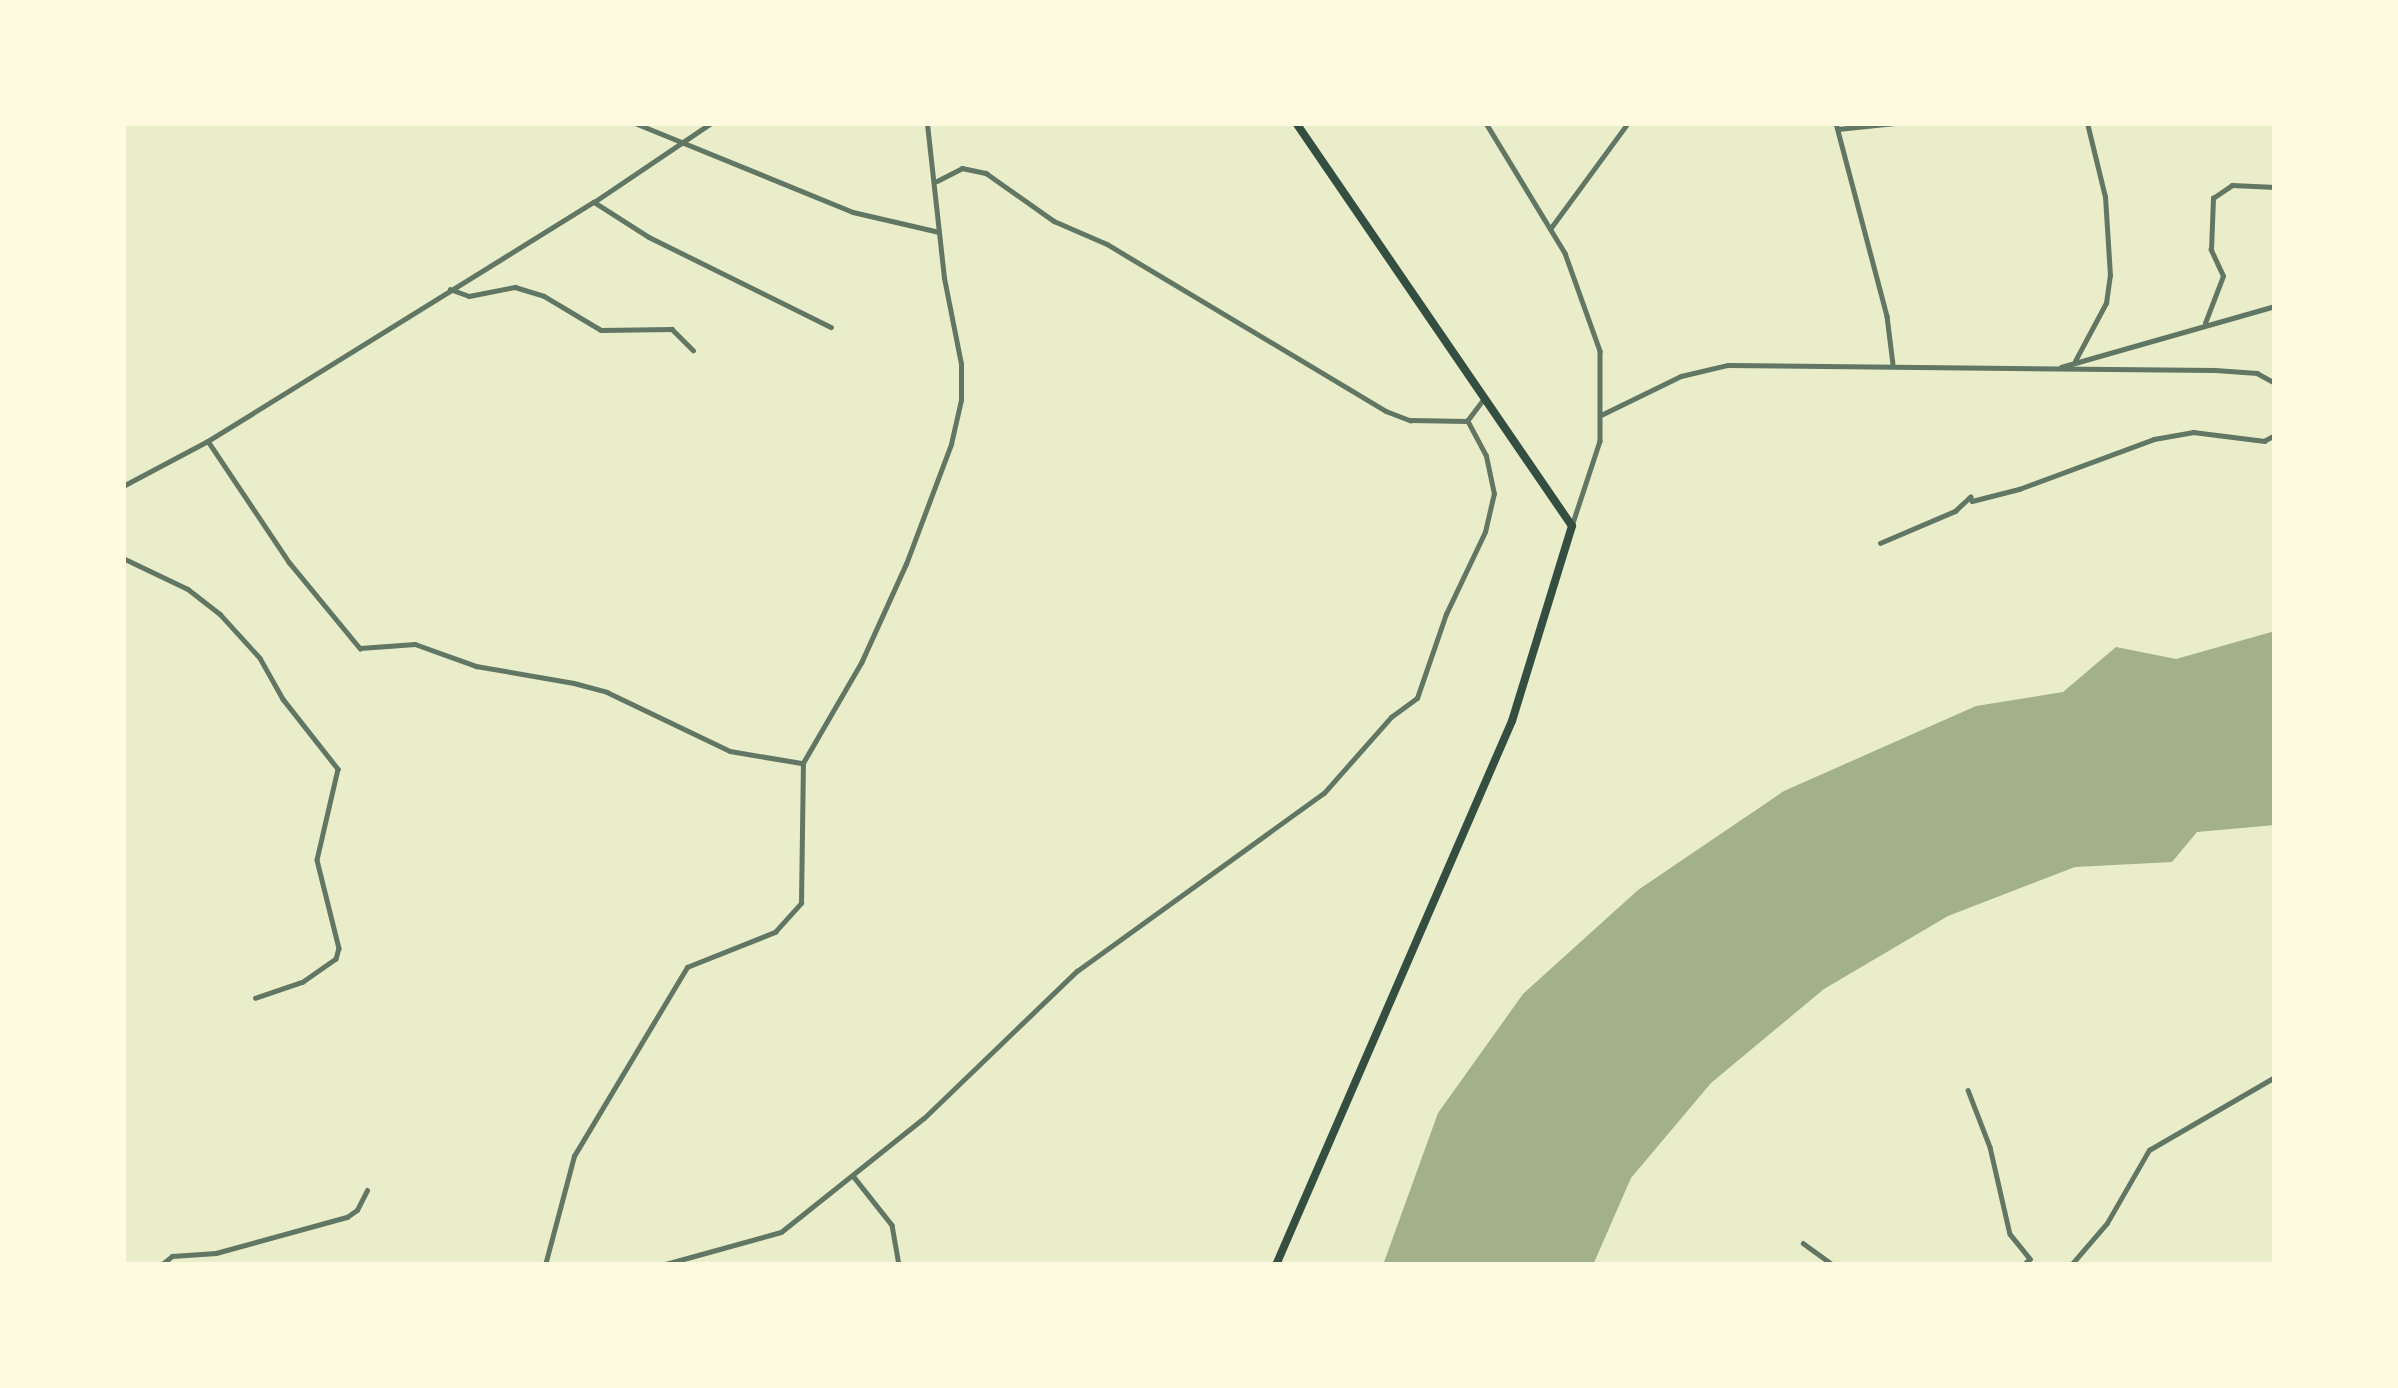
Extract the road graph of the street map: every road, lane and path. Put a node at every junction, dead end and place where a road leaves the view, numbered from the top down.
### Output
1 (635, 123) edge
2 (711, 123) edge
3 (926, 123) edge
4 (1296, 123) edge
5 (1486, 123) edge
6 (1628, 123) edge
7 (1895, 123) edge
8 (2087, 123) edge
9 (1837, 126) edge
10 (682, 142) junction
11 (937, 181) junction
12 (2275, 187) edge
13 (594, 202) junction
14 (1550, 229) junction
15 (939, 232) junction
16 (451, 289) junction
17 (2275, 305) edge
18 (831, 327) dead end
19 (2203, 328) junction
20 (693, 350) dead end
21 (2075, 361) junction
22 (1893, 364) junction
23 (2056, 369) junction
24 (2275, 383) edge
25 (1483, 400) junction
26 (1601, 415) junction
27 (1467, 421) junction
28 (2275, 435) edge
29 (208, 441) junction
30 (123, 486) edge
31 (1572, 526) junction
32 (1880, 543) dead end
33 (123, 558) edge
34 (802, 763) junction
35 (256, 998) dead end
36 (2275, 1077) edge
37 (1967, 1090) dead end
38 (854, 1177) junction
39 (367, 1190) dead end
40 (1803, 1243) dead end
41 (161, 1265) edge
42 (545, 1265) edge
43 (662, 1265) edge
44 (899, 1265) edge
45 (1276, 1265) edge
46 (1833, 1265) edge
47 (2024, 1265) edge
48 (2071, 1265) edge

1 - 10 street
2 - 10 street
3 - 11 street
4 - 25 highway
5 - 14 street
6 - 14 street
7 - 9 street
8 - 21 street
9 - 22 street
10 - 13 street
10 - 15 street
11 - 15 street
11 - 27 street
12 - 19 street
13 - 16 street
13 - 18 street
14 - 26 street
15 - 34 street
16 - 20 street
16 - 29 street
17 - 19 street
19 - 21 street
21 - 23 street
22 - 23 street
22 - 26 street
23 - 24 street
25 - 27 street
25 - 31 highway
26 - 31 street
27 - 38 street
28 - 32 street
29 - 30 street
29 - 34 street
31 - 45 highway
33 - 35 street
34 - 42 street
36 - 48 street
37 - 47 street
38 - 43 street
38 - 44 street
39 - 41 street
40 - 46 street

